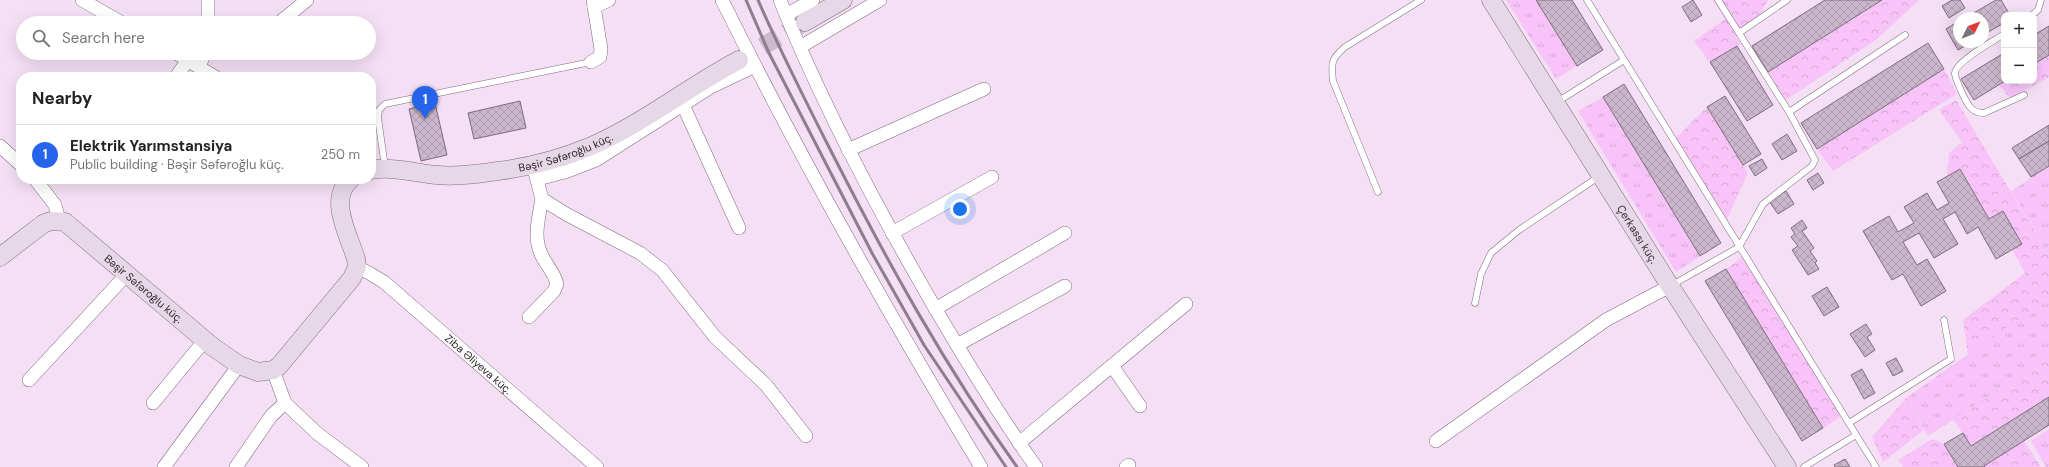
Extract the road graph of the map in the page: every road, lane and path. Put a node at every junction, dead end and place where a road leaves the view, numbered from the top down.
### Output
1 (82, 0) edge
2 (208, 0) edge
3 (307, 0) edge
4 (608, 0) edge
5 (722, 0) edge
6 (780, 0) edge
7 (813, 0) edge
8 (843, 0) edge
9 (880, 0) edge
10 (1421, 0) edge
11 (1491, 0) edge
12 (1587, 0) edge
13 (1718, 0) edge
14 (1787, 0) edge
15 (2041, 0) edge
16 (594, 3) edge
17 (2036, 12) edge
18 (786, 15) junction
19 (110, 16) edge
20 (208, 16) edge
21 (288, 16) edge
22 (805, 22) tunnel mouth
23 (1739, 33) junction
24 (1906, 35) dead end
25 (2001, 36) edge
26 (800, 47) junction
27 (188, 60) edge
28 (197, 60) edge
29 (1624, 60) junction
30 (590, 62) joint
31 (193, 63) junction
32 (747, 63) junction
33 (182, 72) edge
34 (207, 72) edge
35 (984, 89) dead end
36 (2024, 95) dead end
37 (1555, 103) junction
38 (683, 105) junction
39 (1790, 112) junction
40 (0, 146) edge
41 (848, 150) junction
42 (16, 160) edge
43 (378, 169) edge
44 (535, 172) junction
45 (1601, 175) junction
46 (992, 177) dead end
47 (38, 184) edge
48 (346, 184) edge
49 (1378, 192) dead end
50 (542, 199) junction
51 (59, 220) junction
52 (739, 228) dead end
53 (892, 233) junction
54 (1064, 233) dead end
55 (1739, 247) junction
56 (0, 257) edge
57 (357, 267) junction
58 (128, 273) junction
59 (1065, 286) dead end
60 (1670, 286) junction
61 (1475, 303) dead end
62 (1186, 304) dead end
63 (935, 309) junction
64 (529, 317) dead end
65 (1944, 320) dead end
66 (205, 340) junction
67 (957, 345) junction
68 (239, 365) junction
69 (1112, 366) junction
70 (273, 370) junction
71 (29, 380) dead end
72 (153, 403) dead end
73 (285, 403) junction
74 (1140, 406) dead end
75 (1849, 423) junction
76 (1856, 435) junction
77 (806, 436) dead end
78 (1436, 441) dead end
79 (1019, 443) junction
80 (164, 467) edge
81 (236, 467) edge
82 (362, 467) edge
83 (597, 467) edge
84 (981, 467) edge
85 (1036, 467) edge
86 (1787, 467) edge
87 (1804, 467) edge
88 (1876, 467) edge

1 - 19 street
2 - 20 street
3 - 21 street
4 - 16 street
5 - 32 street
6 - 18 street
7 - 18 street
8 - 22 street
9 - 26 street
10 - 49 lane
11 - 37 street, Çerkassı küç.
12 - 29 lane
13 - 23 lane
14 - 23 lane
15 - 17 lane
16 - 30 street
18 - 26 street
23 - 39 lane
24 - 39 lane
25 - 36 lane
26 - 41 street
27 - 31 street
28 - 31 street
29 - 37 lane
29 - 55 lane
30 - 43 lane
31 - 33 street
31 - 34 street
32 - 38 street
32 - 44 street, Bəşir Səfəroğlu küç.
32 - 84 street
35 - 41 street
37 - 45 street, Çerkassı küç.
38 - 44 street
38 - 52 street
39 - 55 lane
40 - 42 street
41 - 53 street
43 - 44 street, Bəşir Səfəroğlu küç.
44 - 50 street
45 - 60 street, Çerkassı küç.
45 - 61 lane
46 - 53 street
47 - 51 street
48 - 57 street
50 - 64 street
50 - 77 street
51 - 56 street
51 - 58 street, Bəşir Səfəroğlu küç.
53 - 63 street
54 - 63 street
55 - 60 lane
55 - 75 lane
57 - 70 street
57 - 83 street, Ziba Əliyeva küç.
58 - 66 street, Bəşir Səfəroğlu küç.
58 - 71 street
59 - 67 street
60 - 78 street
60 - 86 street, Çerkassı küç.
62 - 69 street
63 - 67 street
65 - 75 lane
66 - 68 street, Bəşir Səfəroğlu küç.
66 - 72 street
67 - 79 street
68 - 70 street, Bəşir Səfəroğlu küç.
68 - 80 street
69 - 74 street
69 - 79 street
70 - 73 street
73 - 81 street
73 - 82 street
75 - 76 lane
76 - 87 lane
76 - 88 lane
79 - 85 street

